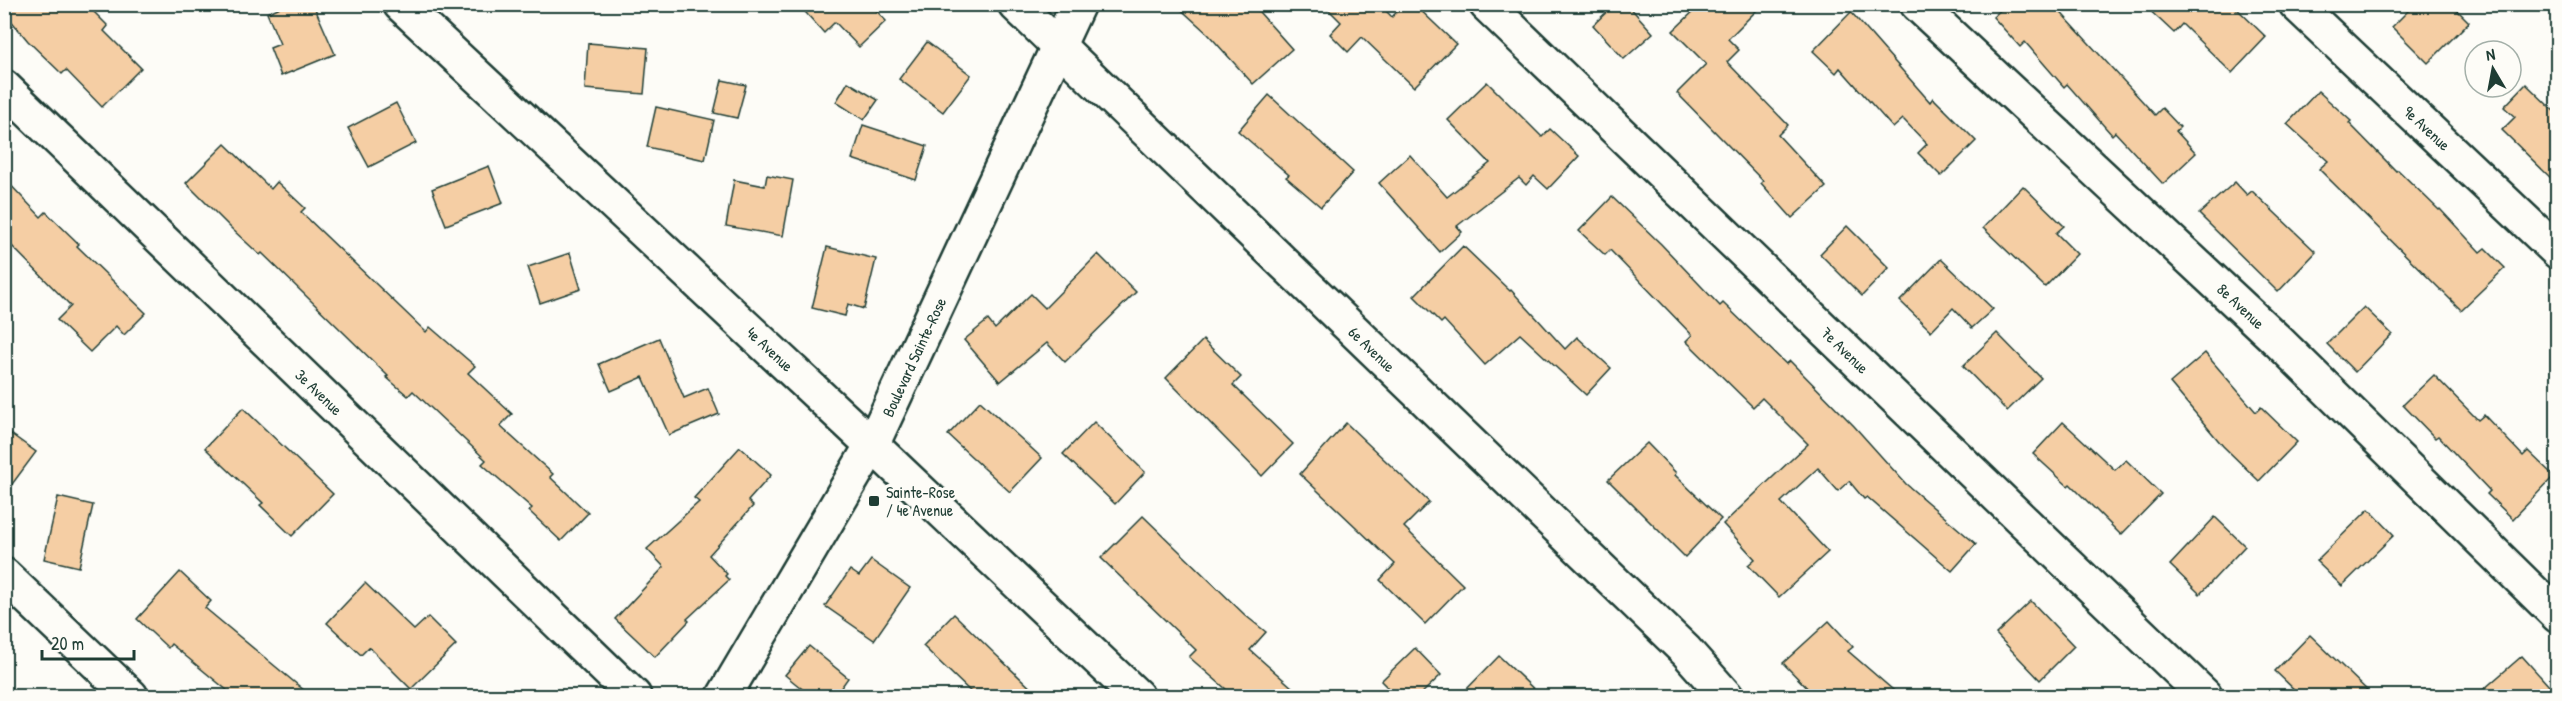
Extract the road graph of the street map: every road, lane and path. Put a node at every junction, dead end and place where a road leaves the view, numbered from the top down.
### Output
1 (400, 4) edge
2 (1015, 4) edge
3 (1078, 4) edge
4 (1486, 4) edge
5 (1917, 4) edge
6 (2296, 4) edge
7 (1059, 46) junction
8 (4, 87) edge
9 (2558, 252) edge
10 (872, 445) junction
11 (4, 575) edge
12 (2558, 616) edge
13 (131, 696) edge
14 (634, 696) edge
15 (724, 696) edge
16 (1137, 696) edge
17 (1726, 696) edge
18 (2205, 696) edge

1 - 10 street, 4e Avenue
2 - 7 street, 6e Avenue
3 - 7 street, Boulevard Sainte-Rose
4 - 18 street, 7e Avenue
5 - 12 street, 8e Avenue
6 - 9 street, 9e Avenue
7 - 10 street, Boulevard Sainte-Rose
7 - 17 street, 6e Avenue
8 - 14 street, 3e Avenue
10 - 15 street, Boulevard Sainte-Rose
10 - 16 street, 4e Avenue
11 - 13 street

